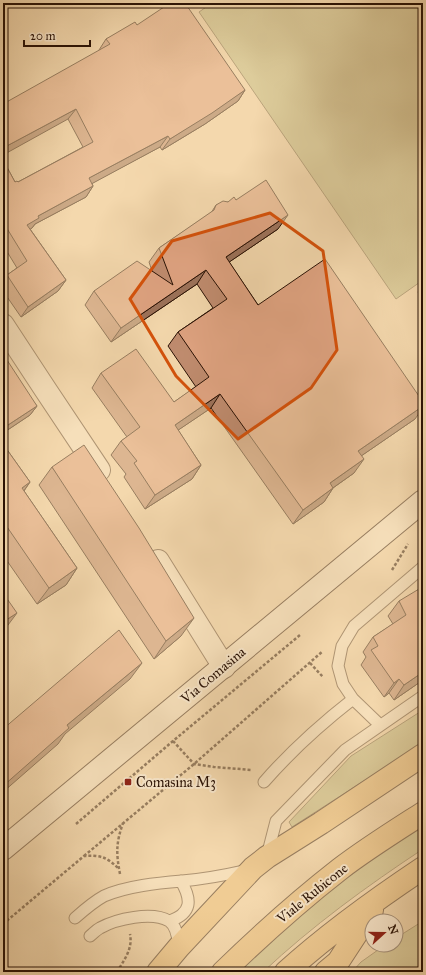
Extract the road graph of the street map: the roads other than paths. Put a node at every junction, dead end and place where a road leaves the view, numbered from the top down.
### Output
1 (3, 325) edge
2 (110, 486) edge
3 (421, 506) edge
4 (148, 545) edge
5 (423, 568) edge
6 (224, 667) junction
7 (423, 696) edge
8 (353, 699) junction
9 (380, 725) junction
10 (423, 756) edge
11 (266, 780) road end
12 (418, 816) edge
13 (3, 849) edge
14 (260, 863) junction
15 (423, 868) edge
16 (181, 881) junction
17 (380, 897) junction
18 (75, 918) dead end
19 (170, 921) junction
20 (90, 936) dead end
21 (179, 947) junction
22 (332, 969) edge
23 (158, 972) edge
24 (224, 972) edge
25 (286, 972) edge

1 - 2 main road
3 - 6 main road, Via Comasina
4 - 6 main road
5 - 8 lane
6 - 13 main road, Via Comasina
7 - 9 lane
8 - 9 lane
8 - 11 lane
9 - 14 lane
10 - 14 highway
12 - 24 highway, Viale Rubicone
14 - 16 lane
14 - 21 highway
15 - 17 highway
16 - 18 lane
16 - 19 lane
17 - 22 highway
17 - 25 highway
19 - 20 lane
19 - 21 lane
21 - 23 highway

